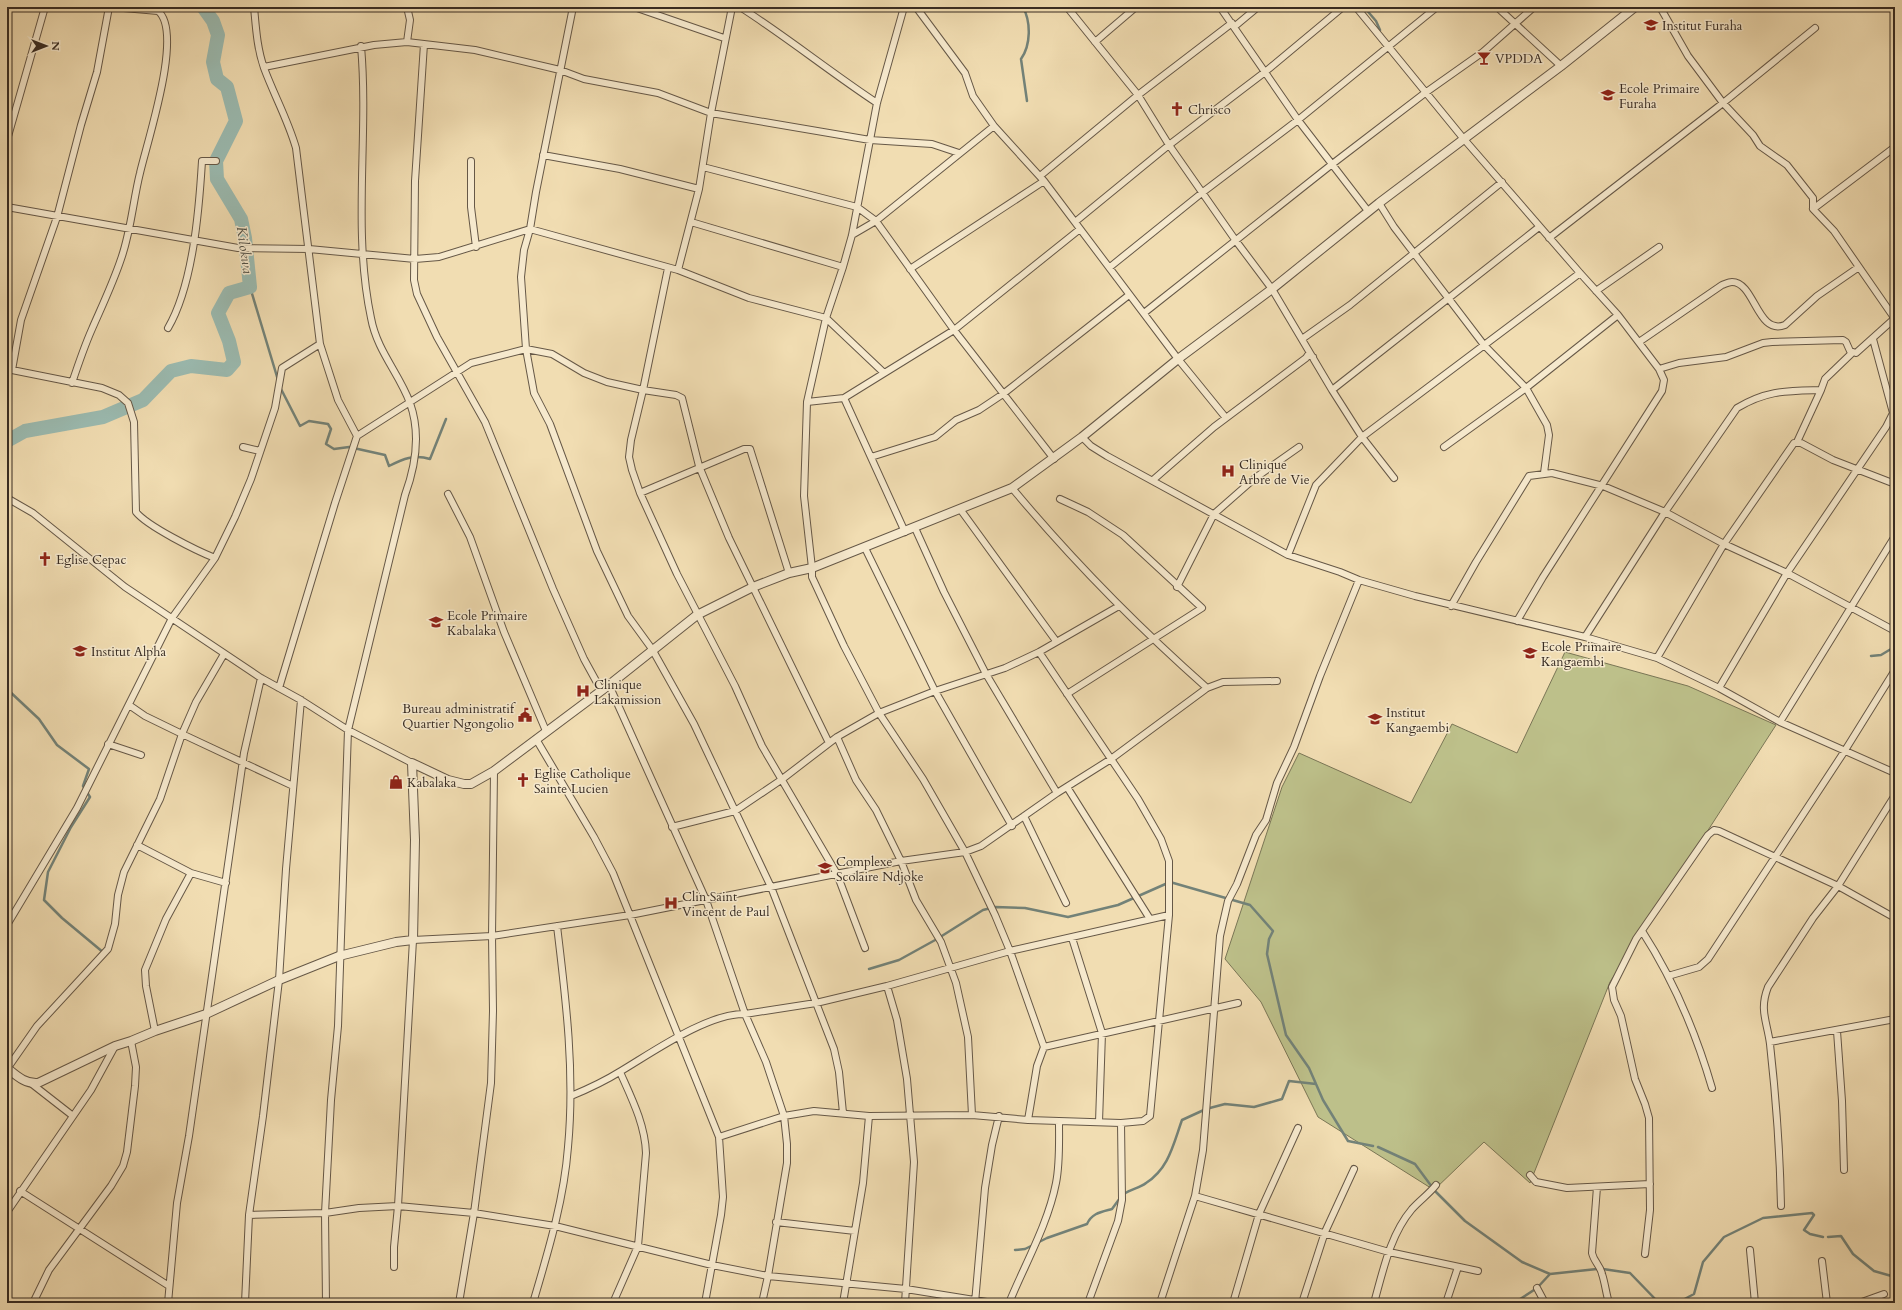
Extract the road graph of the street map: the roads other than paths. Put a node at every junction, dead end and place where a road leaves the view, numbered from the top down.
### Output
1 (45, 7) edge
2 (111, 7) edge
3 (254, 7) edge
4 (407, 7) edge
5 (574, 7) edge
6 (634, 7) edge
7 (732, 7) edge
8 (740, 7) edge
9 (904, 7) edge
10 (916, 7) edge
11 (1068, 7) edge
12 (1136, 7) edge
13 (1220, 7) edge
14 (1258, 7) edge
15 (1344, 7) edge
16 (1356, 7) edge
17 (1437, 7) edge
18 (1497, 7) edge
19 (1534, 7) edge
20 (1635, 7) edge
21 (1660, 7) edge
22 (1514, 23) junction
23 (1233, 25) junction
24 (1815, 28) dead end
25 (724, 38) junction
26 (407, 42) junction
27 (1095, 42) junction
28 (424, 44) junction
29 (361, 46) junction
30 (1389, 47) junction
31 (1560, 66) junction
32 (264, 67) junction
33 (560, 70) junction
34 (1265, 72) junction
35 (1425, 93) junction
36 (1138, 95) junction
37 (877, 103) junction
38 (1723, 103) junction
39 (711, 113) junction
40 (1298, 120) junction
41 (994, 126) junction
42 (1463, 138) junction
43 (7, 140) edge
44 (870, 140) junction
45 (1169, 145) junction
46 (1895, 147) edge
47 (959, 153) junction
48 (543, 155) junction
49 (216, 161) dead end
50 (471, 161) dead end
51 (1331, 165) junction
52 (703, 167) junction
53 (1042, 178) junction
54 (1502, 182) junction
55 (699, 189) junction
56 (1203, 192) junction
57 (1379, 203) junction
58 (7, 207) edge
59 (857, 208) junction
60 (1813, 210) junction
61 (1368, 211) junction
62 (57, 217) junction
63 (876, 221) junction
64 (691, 222) junction
65 (1076, 222) junction
66 (1539, 227) junction
67 (130, 229) junction
68 (530, 229) junction
69 (1080, 229) junction
70 (852, 235) junction
71 (1549, 238) junction
72 (194, 240) junction
73 (1236, 241) junction
74 (476, 247) junction
75 (1659, 247) dead end
76 (309, 249) junction
77 (362, 254) junction
78 (1414, 254) junction
79 (415, 259) junction
80 (844, 267) junction
81 (1110, 267) junction
82 (1859, 267) junction
83 (668, 268) junction
84 (910, 269) junction
85 (678, 270) junction
86 (1580, 274) junction
87 (1272, 289) junction
88 (1596, 291) junction
89 (1129, 295) junction
90 (1447, 299) junction
91 (1144, 313) junction
92 (1618, 315) junction
93 (826, 318) junction
94 (1895, 318) edge
95 (168, 328) dead end
96 (954, 330) junction
97 (1873, 339) junction
98 (1302, 340) junction
99 (1639, 342) junction
100 (320, 344) junction
101 (1484, 345) junction
102 (526, 349) junction
103 (1852, 353) junction
104 (1313, 357) junction
105 (1178, 359) junction
106 (9, 369) edge
107 (1659, 369) junction
108 (456, 372) junction
109 (883, 372) junction
110 (72, 383) junction
111 (1526, 388) junction
112 (643, 390) junction
113 (1332, 390) junction
114 (1821, 390) junction
115 (1003, 394) junction
116 (844, 398) junction
117 (807, 402) junction
118 (410, 403) junction
119 (1226, 418) junction
120 (357, 436) junction
121 (1082, 437) junction
122 (1362, 437) junction
123 (1797, 442) junction
124 (1299, 446) dead end
125 (1444, 447) dead end
126 (243, 448) dead end
127 (260, 451) junction
128 (871, 457) junction
129 (1054, 459) junction
130 (699, 466) junction
131 (1857, 470) junction
132 (1544, 473) junction
133 (1394, 478) dead end
134 (1153, 480) junction
135 (1895, 484) edge
136 (1602, 486) junction
137 (1012, 488) junction
138 (640, 493) junction
139 (448, 494) dead end
140 (7, 498) edge
141 (1060, 499) dead end
142 (960, 509) junction
143 (1665, 512) junction
144 (1214, 514) junction
145 (915, 528) junction
146 (905, 532) junction
147 (1895, 536) edge
148 (1724, 544) junction
149 (865, 548) junction
150 (1288, 555) junction
151 (215, 558) junction
152 (812, 568) junction
153 (789, 573) junction
154 (1787, 573) junction
155 (1360, 580) junction
156 (753, 586) junction
157 (1178, 587) junction
158 (1119, 606) junction
159 (1452, 606) junction
160 (1852, 607) junction
161 (697, 615) junction
162 (172, 618) junction
163 (1517, 621) junction
164 (1895, 631) edge
165 (1585, 637) junction
166 (1154, 639) junction
167 (1056, 641) junction
168 (652, 649) junction
169 (1039, 652) junction
170 (224, 654) junction
171 (1657, 658) junction
172 (1895, 670) edge
173 (986, 674) junction
174 (261, 678) junction
175 (1276, 681) dead end
176 (609, 685) junction
177 (279, 688) junction
178 (1207, 688) junction
179 (1719, 688) junction
180 (601, 690) junction
181 (935, 690) junction
182 (1067, 694) junction
183 (301, 700) junction
184 (129, 705) junction
185 (879, 713) junction
186 (1780, 722) junction
187 (348, 730) junction
188 (546, 731) junction
189 (182, 734) junction
190 (837, 737) junction
191 (536, 739) junction
192 (829, 743) junction
193 (108, 744) junction
194 (1844, 752) junction
195 (141, 755) dead end
196 (1111, 759) junction
197 (242, 763) junction
198 (412, 763) junction
199 (494, 771) junction
200 (1895, 773) edge
201 (781, 780) junction
202 (293, 786) junction
203 (1067, 786) junction
204 (1057, 793) junction
205 (1895, 795) edge
206 (735, 811) junction
207 (1024, 816) junction
208 (1012, 826) junction
209 (672, 828) junction
210 (137, 845) junction
211 (965, 852) junction
212 (1773, 857) junction
213 (901, 861) junction
214 (191, 873) junction
215 (837, 874) junction
216 (226, 883) junction
217 (1838, 886) junction
218 (771, 887) junction
219 (706, 900) junction
220 (1066, 904) dead end
221 (630, 915) junction
222 (1169, 915) junction
223 (1895, 918) edge
224 (1150, 919) junction
225 (7, 925) edge
226 (557, 926) junction
227 (1642, 931) junction
228 (492, 936) junction
229 (1072, 938) junction
230 (414, 940) junction
231 (865, 948) dead end
232 (1010, 951) junction
233 (339, 956) junction
234 (950, 968) junction
235 (1668, 976) junction
236 (279, 980) junction
237 (887, 986) junction
238 (816, 1003) junction
239 (1238, 1003) dead end
240 (1214, 1010) junction
241 (206, 1014) junction
242 (745, 1014) junction
243 (1895, 1019) edge
244 (1159, 1021) junction
245 (155, 1031) junction
246 (1837, 1031) junction
247 (1102, 1034) junction
248 (679, 1036) junction
249 (131, 1042) junction
250 (1770, 1042) junction
251 (115, 1046) junction
252 (1044, 1047) junction
253 (7, 1068) edge
254 (620, 1072) junction
255 (32, 1084) junction
256 (1712, 1088) dead end
257 (571, 1096) junction
258 (843, 1113) junction
259 (911, 1115) junction
260 (972, 1115) junction
261 (73, 1116) junction
262 (784, 1116) junction
263 (869, 1116) junction
264 (999, 1116) junction
265 (1028, 1120) junction
266 (1059, 1121) junction
267 (1099, 1122) junction
268 (1121, 1123) junction
269 (1298, 1128) dead end
270 (719, 1137) junction
271 (1354, 1169) dead end
272 (1844, 1170) dead end
273 (1530, 1176) dead end
274 (1650, 1184) junction
275 (1436, 1185) dead end
276 (1597, 1187) junction
277 (20, 1191) junction
278 (1195, 1196) junction
279 (398, 1206) junction
280 (1781, 1206) dead end
281 (7, 1212) edge
282 (325, 1213) junction
283 (474, 1213) junction
284 (1259, 1214) junction
285 (249, 1215) junction
286 (776, 1222) junction
287 (556, 1226) junction
288 (79, 1229) junction
289 (855, 1231) junction
290 (1325, 1232) junction
291 (638, 1246) junction
292 (1750, 1250) dead end
293 (1389, 1252) junction
294 (1645, 1254) dead end
295 (1822, 1261) dead end
296 (712, 1265) junction
297 (394, 1267) dead end
298 (1458, 1267) junction
299 (1478, 1271) dead end
300 (768, 1276) junction
301 (846, 1283) junction
302 (169, 1286) junction
303 (1537, 1288) dead end
304 (906, 1289) junction
305 (1884, 1294) dead end
306 (975, 1302) edge
307 (33, 1303) edge
308 (168, 1303) edge
309 (245, 1303) edge
310 (326, 1303) edge
311 (459, 1303) edge
312 (533, 1303) edge
313 (613, 1303) edge
314 (705, 1303) edge
315 (762, 1303) edge
316 (843, 1303) edge
317 (905, 1303) edge
318 (993, 1303) edge
319 (1010, 1303) edge
320 (1088, 1303) edge
321 (1160, 1303) edge
322 (1233, 1303) edge
323 (1302, 1303) edge
324 (1374, 1303) edge
325 (1446, 1303) edge
326 (1545, 1303) edge
327 (1608, 1303) edge
328 (1756, 1303) edge
329 (1827, 1303) edge
330 (1859, 1303) edge

1 - 43 street
2 - 62 street
2 - 67 street
3 - 32 street
4 - 26 street
5 - 33 street
6 - 25 street
7 - 25 street
8 - 37 street
9 - 37 street
10 - 41 street
11 - 27 street
12 - 27 street
13 - 23 street
14 - 23 street
15 - 34 street
16 - 30 street
17 - 30 street
18 - 22 street
19 - 22 street
20 - 31 street
21 - 38 street
22 - 31 street
22 - 35 street
23 - 34 street
23 - 36 street
24 - 38 street
25 - 39 street
26 - 28 street
26 - 29 street
27 - 36 street
28 - 33 street
28 - 79 street
29 - 32 street
29 - 77 street
30 - 35 street
30 - 40 street
31 - 42 street
32 - 76 street
33 - 39 street
33 - 48 street
34 - 40 street
34 - 45 street
35 - 42 street
35 - 51 street
36 - 45 street
36 - 53 street
37 - 44 street
38 - 60 street
38 - 71 street
39 - 44 street
39 - 52 street
40 - 51 street
40 - 56 street
41 - 47 street
41 - 53 street
42 - 54 street
42 - 57 street
44 - 47 street
44 - 59 street
45 - 56 street
45 - 65 street
46 - 60 street
47 - 63 street
48 - 55 street
48 - 68 street
49 - 72 street
50 - 74 street
51 - 61 street
51 - 73 street
52 - 55 street
52 - 59 street
53 - 65 street
53 - 84 street
54 - 66 street
54 - 78 street
55 - 64 street
56 - 73 street
56 - 81 street
57 - 61 street
57 - 78 street
58 - 62 street
59 - 63 street
59 - 70 street
60 - 82 street
61 - 87 street
62 - 67 street
62 - 106 street
63 - 70 street
63 - 84 street
64 - 80 street
64 - 85 street
65 - 69 street
66 - 71 street
66 - 90 street
67 - 72 street
67 - 110 street
68 - 74 street
68 - 83 street
68 - 102 street
69 - 81 street
69 - 96 street
70 - 80 street
71 - 86 street
72 - 76 street
72 - 95 street
73 - 87 street
73 - 91 street
74 - 79 street
75 - 88 street
76 - 77 street
76 - 100 street
77 - 79 street
77 - 118 street
78 - 90 street
78 - 98 street
79 - 108 street
80 - 93 street
81 - 89 street
82 - 94 street
82 - 99 street
83 - 85 street
83 - 112 street
84 - 96 street
85 - 93 street
86 - 88 street
86 - 101 street
87 - 98 street
87 - 105 street
88 - 92 street
89 - 91 street
89 - 115 street
90 - 101 street
90 - 113 street
91 - 105 street
92 - 99 street
92 - 111 street
93 - 109 street
93 - 117 street
94 - 97 street
96 - 109 street
96 - 115 street
97 - 103 street
97 - 131 street
98 - 104 street
99 - 107 street
100 - 120 street
100 - 127 street
101 - 111 street
101 - 122 street
102 - 108 street
102 - 112 street
102 - 168 street
103 - 107 street
103 - 114 street
104 - 113 street
104 - 119 street
105 - 119 street
105 - 121 street
106 - 110 street
107 - 136 street
108 - 118 street
108 - 180 street
109 - 116 street
110 - 151 street
111 - 125 street
111 - 132 street
112 - 130 street
112 - 138 street
113 - 122 street
114 - 123 street
114 - 143 street
115 - 128 street
115 - 129 street
116 - 117 street
116 - 128 street
117 - 152 street
118 - 120 street
118 - 187 street
119 - 134 street
120 - 177 street
121 - 129 street
121 - 134 street
122 - 133 street
122 - 150 street
123 - 131 street
123 - 148 street
124 - 144 street
126 - 127 street
127 - 151 street
128 - 146 street
129 - 137 street
130 - 138 street
130 - 153 street
130 - 156 street
131 - 135 street
131 - 154 street
132 - 136 street
132 - 159 street
134 - 144 street
136 - 143 street
136 - 163 street
137 - 142 street
137 - 158 street
138 - 161 street
139 - 188 street
140 - 162 street
141 - 157 street
142 - 145 street
142 - 167 street
143 - 148 street
143 - 165 street
144 - 150 street
144 - 157 street
145 - 146 street
145 - 173 street
146 - 149 street
147 - 160 street
148 - 154 street
148 - 171 street
149 - 152 street
149 - 181 street
150 - 155 street
151 - 162 street
152 - 153 street
152 - 185 street
153 - 156 street
154 - 160 street
154 - 179 street
155 - 159 street
155 - 240 street
156 - 161 street
156 - 192 street
157 - 166 street
158 - 166 street
158 - 167 street
159 - 163 street
160 - 164 street
160 - 186 street
161 - 168 street
161 - 201 street
162 - 170 street
162 - 184 street
163 - 165 street
165 - 171 street
166 - 178 street
166 - 182 street
167 - 169 street
168 - 176 street
168 - 206 street
169 - 173 street
169 - 182 street
170 - 174 street
170 - 189 street
171 - 179 street
172 - 194 street
173 - 181 street
173 - 204 street
174 - 177 street
174 - 197 street
175 - 178 street
176 - 180 street
176 - 209 street
177 - 183 street
178 - 196 street
179 - 186 street
180 - 188 street
181 - 185 street
181 - 208 street
182 - 196 street
183 - 187 street
183 - 202 street
184 - 189 street
184 - 193 street
185 - 190 street
185 - 211 street
186 - 194 street
187 - 198 street
187 - 233 street
188 - 191 street
189 - 197 street
189 - 210 street
190 - 192 street
190 - 213 street
191 - 199 street
191 - 221 street
192 - 201 street
193 - 195 street
193 - 225 street
194 - 200 street
194 - 212 street
196 - 203 street
196 - 222 street
197 - 202 street
197 - 216 street
198 - 199 street
198 - 230 street
199 - 228 street
201 - 206 street
201 - 215 street
202 - 236 street
203 - 204 street
203 - 224 street
204 - 207 street
205 - 217 street
206 - 209 street
206 - 218 street
207 - 208 street
207 - 220 street
208 - 211 street
209 - 219 street
210 - 214 street
210 - 253 street
211 - 213 street
211 - 232 street
212 - 217 street
212 - 227 street
212 - 235 street
213 - 215 street
213 - 234 street
214 - 216 street
214 - 245 street
215 - 218 street
215 - 231 street
216 - 241 street
217 - 223 street
217 - 250 street
218 - 219 street
218 - 238 street
219 - 221 street
219 - 242 street
221 - 226 street
221 - 248 street
222 - 224 street
222 - 244 street
224 - 229 street
226 - 228 street
226 - 257 street
227 - 235 street
227 - 274 street
228 - 230 street
228 - 283 street
229 - 232 street
229 - 247 street
230 - 233 street
230 - 279 street
232 - 234 street
232 - 252 street
233 - 236 street
233 - 282 street
234 - 237 street
234 - 260 street
235 - 256 street
236 - 241 street
236 - 285 street
237 - 238 street
237 - 259 street
238 - 242 street
238 - 258 street
239 - 240 street
240 - 244 street
240 - 278 street
241 - 245 street
241 - 302 street
242 - 248 street
242 - 262 street
243 - 246 street
244 - 247 street
244 - 268 street
245 - 249 street
246 - 250 street
246 - 272 street
247 - 252 street
247 - 267 street
248 - 254 street
248 - 270 street
249 - 251 street
249 - 288 street
250 - 280 street
251 - 255 street
251 - 261 street
252 - 265 street
253 - 255 street
254 - 257 street
254 - 291 street
255 - 261 street
257 - 287 street
258 - 262 street
258 - 263 street
259 - 260 street
259 - 263 street
259 - 304 street
260 - 264 street
261 - 277 street
262 - 270 street
262 - 286 street
263 - 289 street
264 - 265 street
264 - 306 street
265 - 266 street
266 - 267 street
266 - 319 street
267 - 268 street
268 - 320 street
269 - 284 street
270 - 296 street
271 - 290 street
273 - 276 street
274 - 276 street
274 - 294 street
275 - 293 street
276 - 327 street
277 - 281 street
277 - 288 street
278 - 284 street
278 - 321 street
279 - 282 street
279 - 283 street
279 - 297 street
282 - 285 street
282 - 310 street
283 - 287 street
283 - 311 street
284 - 290 street
284 - 322 street
285 - 309 street
286 - 289 street
286 - 300 street
287 - 291 street
287 - 312 street
288 - 302 street
288 - 307 street
289 - 301 street
290 - 293 street
290 - 323 street
291 - 296 street
291 - 313 street
292 - 328 street
293 - 298 street
293 - 324 street
295 - 329 street
296 - 300 street
296 - 314 street
298 - 299 street
298 - 325 street
300 - 301 street
300 - 315 street
301 - 304 street
301 - 316 street
302 - 308 street
303 - 326 street
304 - 306 street
304 - 317 street
305 - 330 street
306 - 318 street

